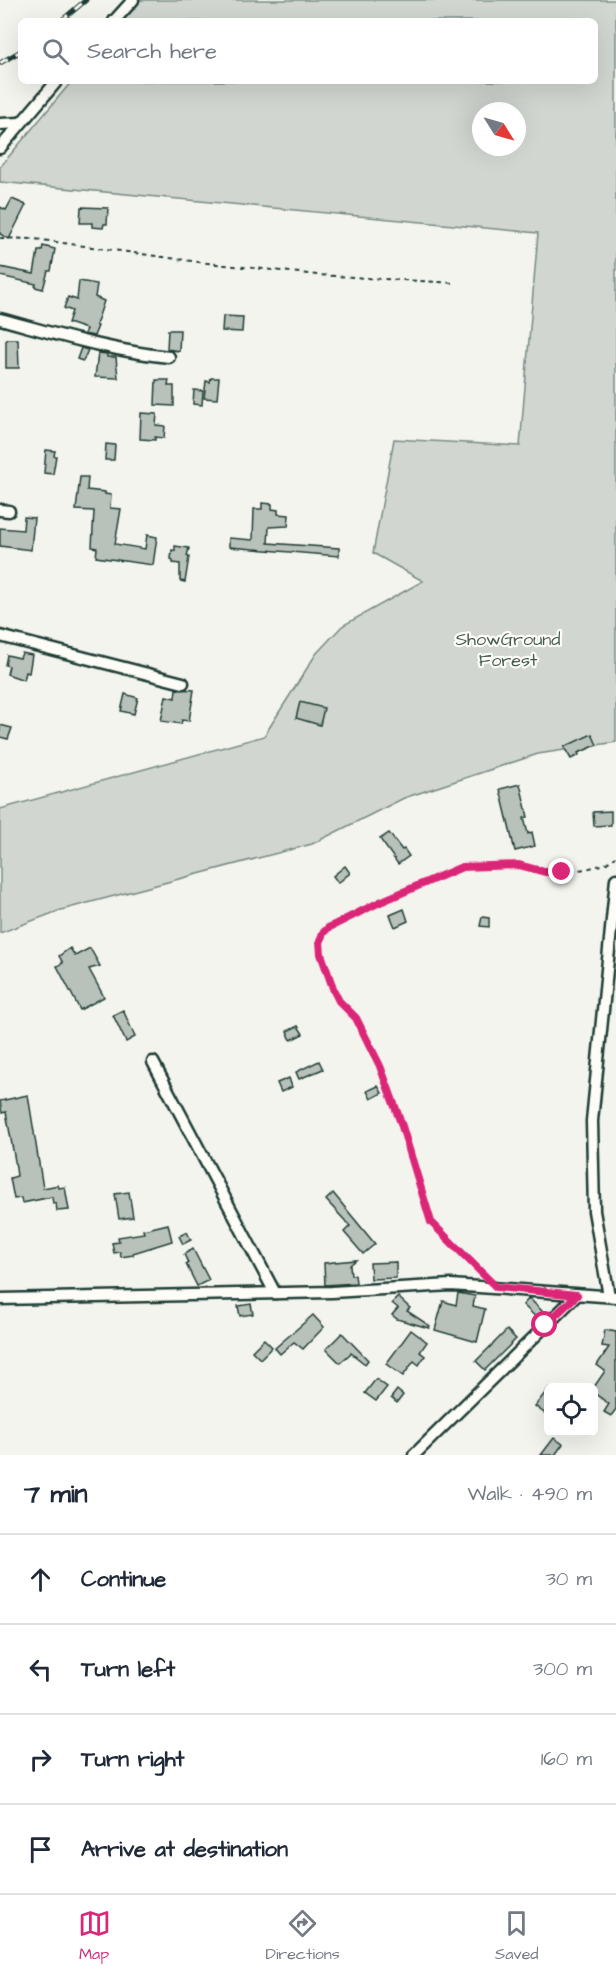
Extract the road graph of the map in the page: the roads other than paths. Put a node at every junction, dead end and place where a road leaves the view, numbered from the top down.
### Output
1 (134, 0) edge
2 (117, 18) edge
3 (54, 84) edge
4 (20, 123) junction
5 (0, 124) edge
6 (0, 148) edge
7 (0, 319) edge
8 (169, 357) dead end
9 (0, 636) edge
10 (183, 683) dead end
11 (616, 879) edge
12 (153, 1062) dead end
13 (275, 1293) junction
14 (577, 1295) junction
15 (613, 1296) edge
16 (0, 1299) edge
17 (414, 1455) edge

1 - 2 street
3 - 4 street
4 - 5 street
4 - 6 street
7 - 8 street
9 - 10 street
11 - 15 street
12 - 13 street
13 - 14 street
13 - 16 street
14 - 15 street
14 - 17 street

